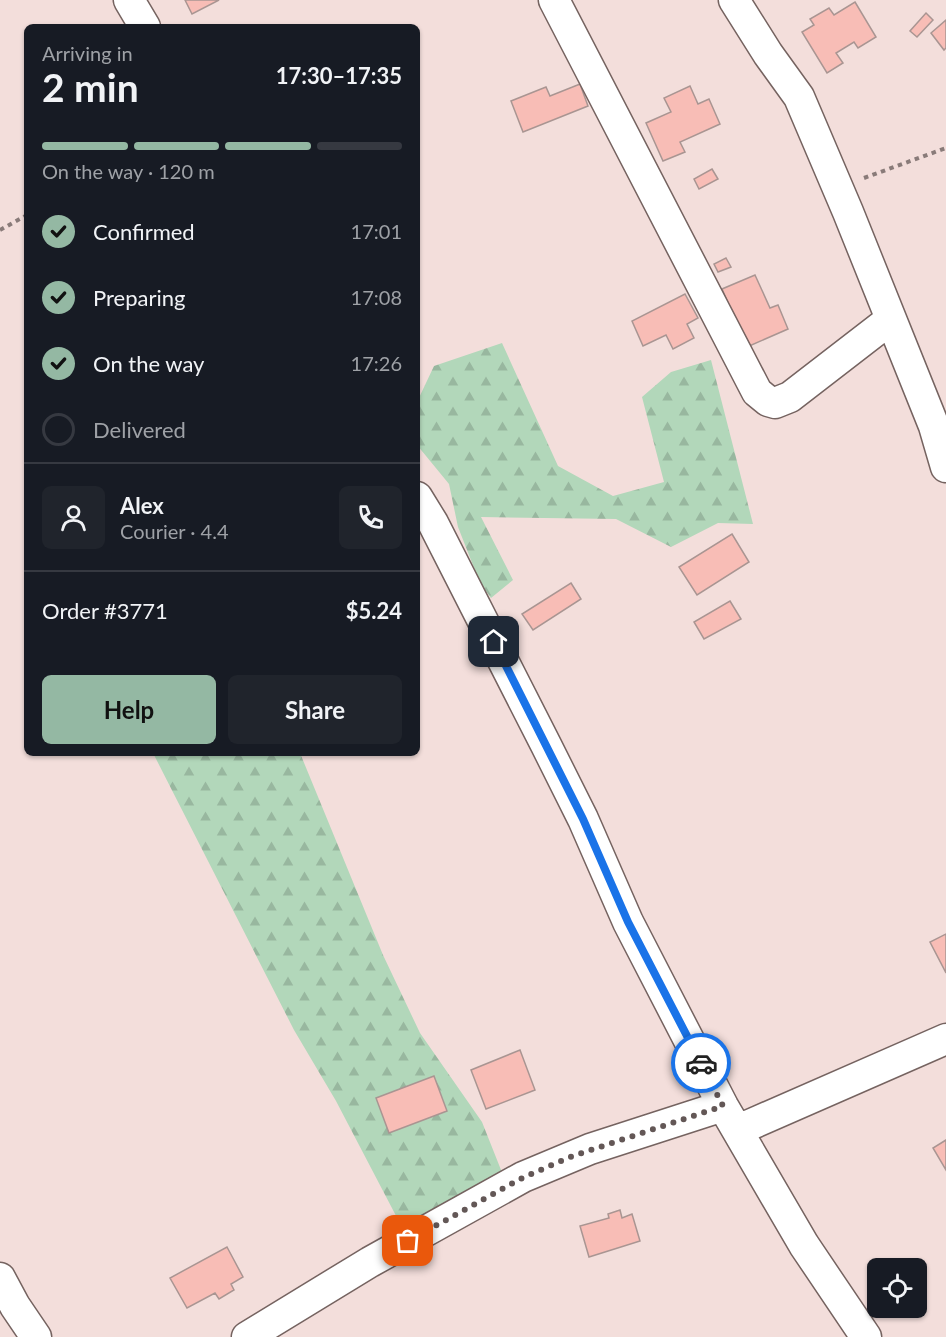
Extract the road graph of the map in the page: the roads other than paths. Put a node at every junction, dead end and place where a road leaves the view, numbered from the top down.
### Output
1 (129, 0) edge
2 (554, 0) edge
3 (734, 0) edge
4 (143, 24) edge
5 (891, 319) junction
6 (946, 467) edge
7 (420, 502) edge
8 (946, 1040) edge
9 (730, 1118) junction
10 (0, 1278) edge
11 (36, 1337) edge
12 (247, 1337) edge
13 (866, 1337) edge

1 - 4 street
2 - 5 street
3 - 5 street
5 - 6 street
7 - 9 street
8 - 9 street
9 - 12 street
9 - 13 street
10 - 11 street

